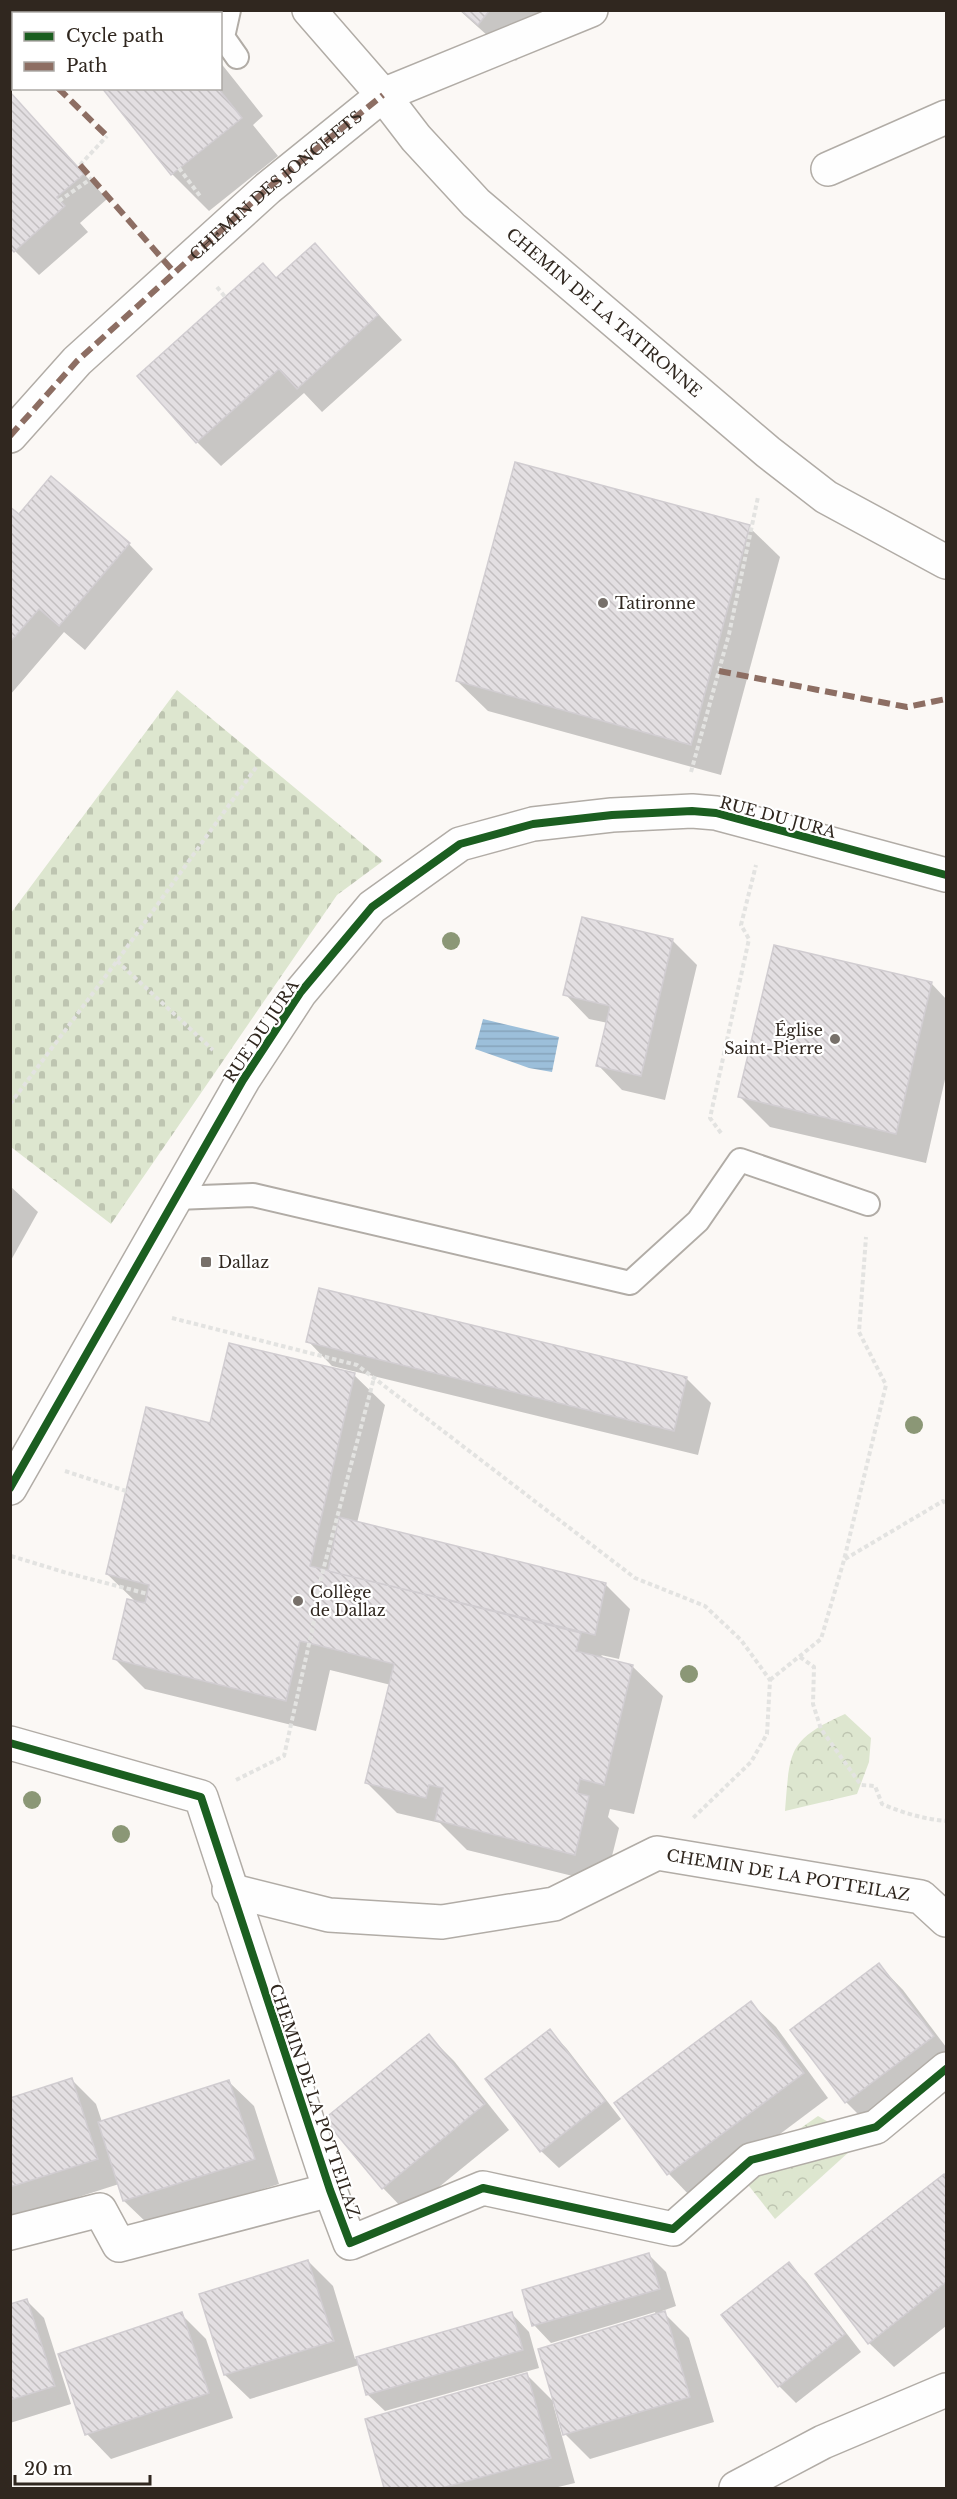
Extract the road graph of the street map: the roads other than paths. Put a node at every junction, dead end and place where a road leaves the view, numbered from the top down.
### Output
1 (230, 10) edge
2 (309, 10) edge
3 (591, 10) edge
4 (237, 57) dead end
5 (383, 95) junction
6 (946, 117) edge
7 (828, 169) dead end
8 (10, 436) edge
9 (946, 562) edge
10 (946, 875) edge
11 (176, 1198) junction
12 (868, 1204) road end
13 (10, 1488) edge
14 (10, 1743) edge
15 (229, 1890) junction
16 (946, 1920) edge
17 (946, 2069) edge
18 (330, 2190) junction
19 (10, 2233) edge
20 (946, 2390) edge
21 (736, 2488) edge

1 - 4 lane
2 - 5 street, CHEMIN DE LA TATIRONNE
3 - 5 street, CHEMIN DES JONCHETS
5 - 8 street, CHEMIN DES JONCHETS
5 - 9 street, CHEMIN DE LA TATIRONNE
6 - 7 street
10 - 11 street, RUE DU JURA
11 - 12 lane
11 - 13 street, RUE DU JURA
14 - 15 street, CHEMIN DE LA POTTEILAZ
15 - 16 street, CHEMIN DE LA POTTEILAZ
15 - 18 street, CHEMIN DE LA POTTEILAZ
17 - 18 street, CHEMIN DE LA POTTEILAZ
18 - 19 street, CHEMIN DE LA POTTEILAZ
20 - 21 street

